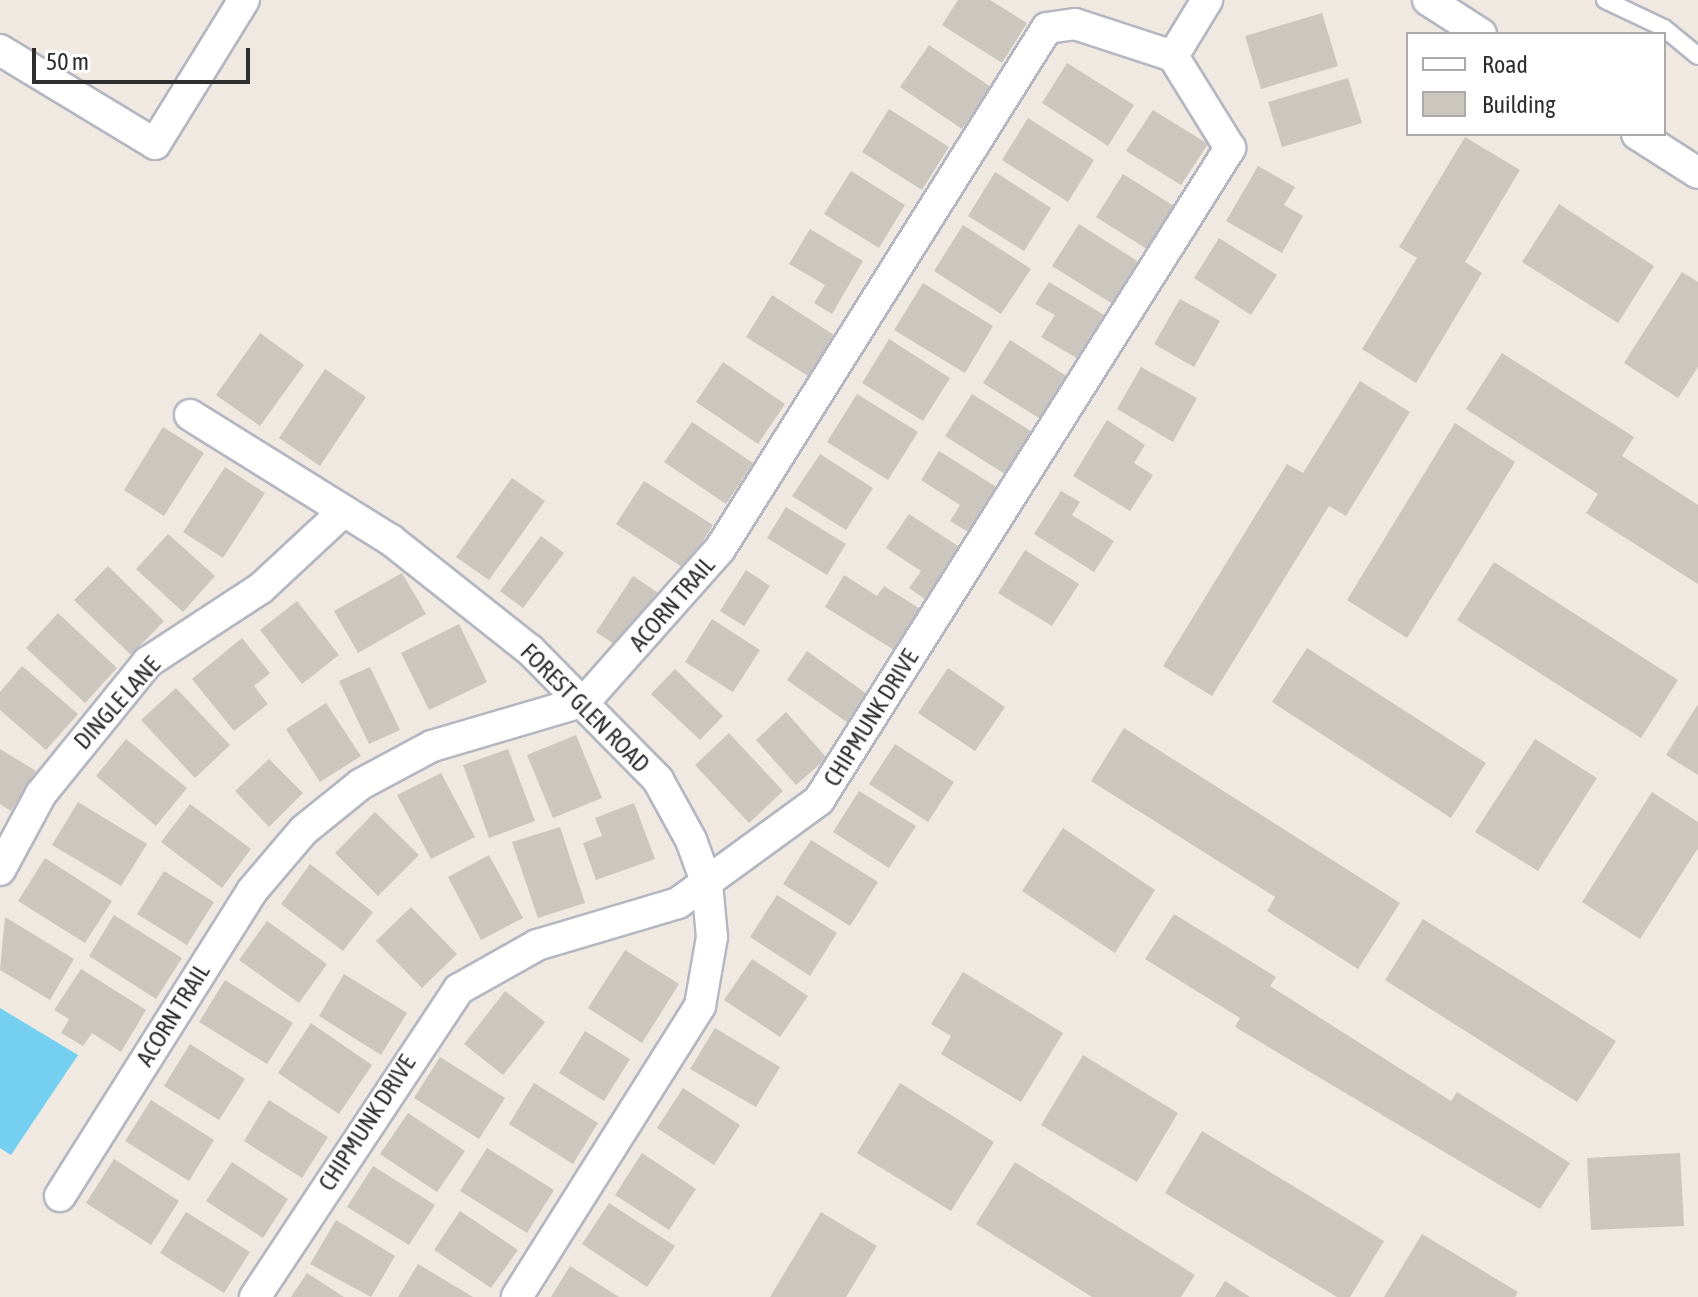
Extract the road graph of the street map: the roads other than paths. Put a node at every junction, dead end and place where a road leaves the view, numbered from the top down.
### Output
1 (244, 0) edge
2 (1207, 0) edge
3 (1428, 0) edge
4 (1605, 0) edge
5 (1478, 32) edge
6 (0, 50) edge
7 (1173, 56) junction
8 (1698, 56) edge
9 (1640, 136) edge
10 (1697, 171) edge
11 (190, 415) dead end
12 (344, 511) junction
13 (585, 701) junction
14 (0, 870) edge
15 (707, 884) junction
16 (60, 1196) dead end
17 (255, 1297) edge
18 (517, 1297) edge

1 - 6 street
2 - 7 street
3 - 5 street
4 - 8 lane
7 - 13 street, ACORN TRAIL
7 - 15 street, CHIPMUNK DRIVE
9 - 10 street
11 - 12 street, FOREST GLEN ROAD
12 - 13 street, FOREST GLEN ROAD
12 - 14 street, DINGLE LANE
13 - 15 street, FOREST GLEN ROAD
13 - 16 street, ACORN TRAIL
15 - 17 street, CHIPMUNK DRIVE
15 - 18 street, FOREST GLEN ROAD

